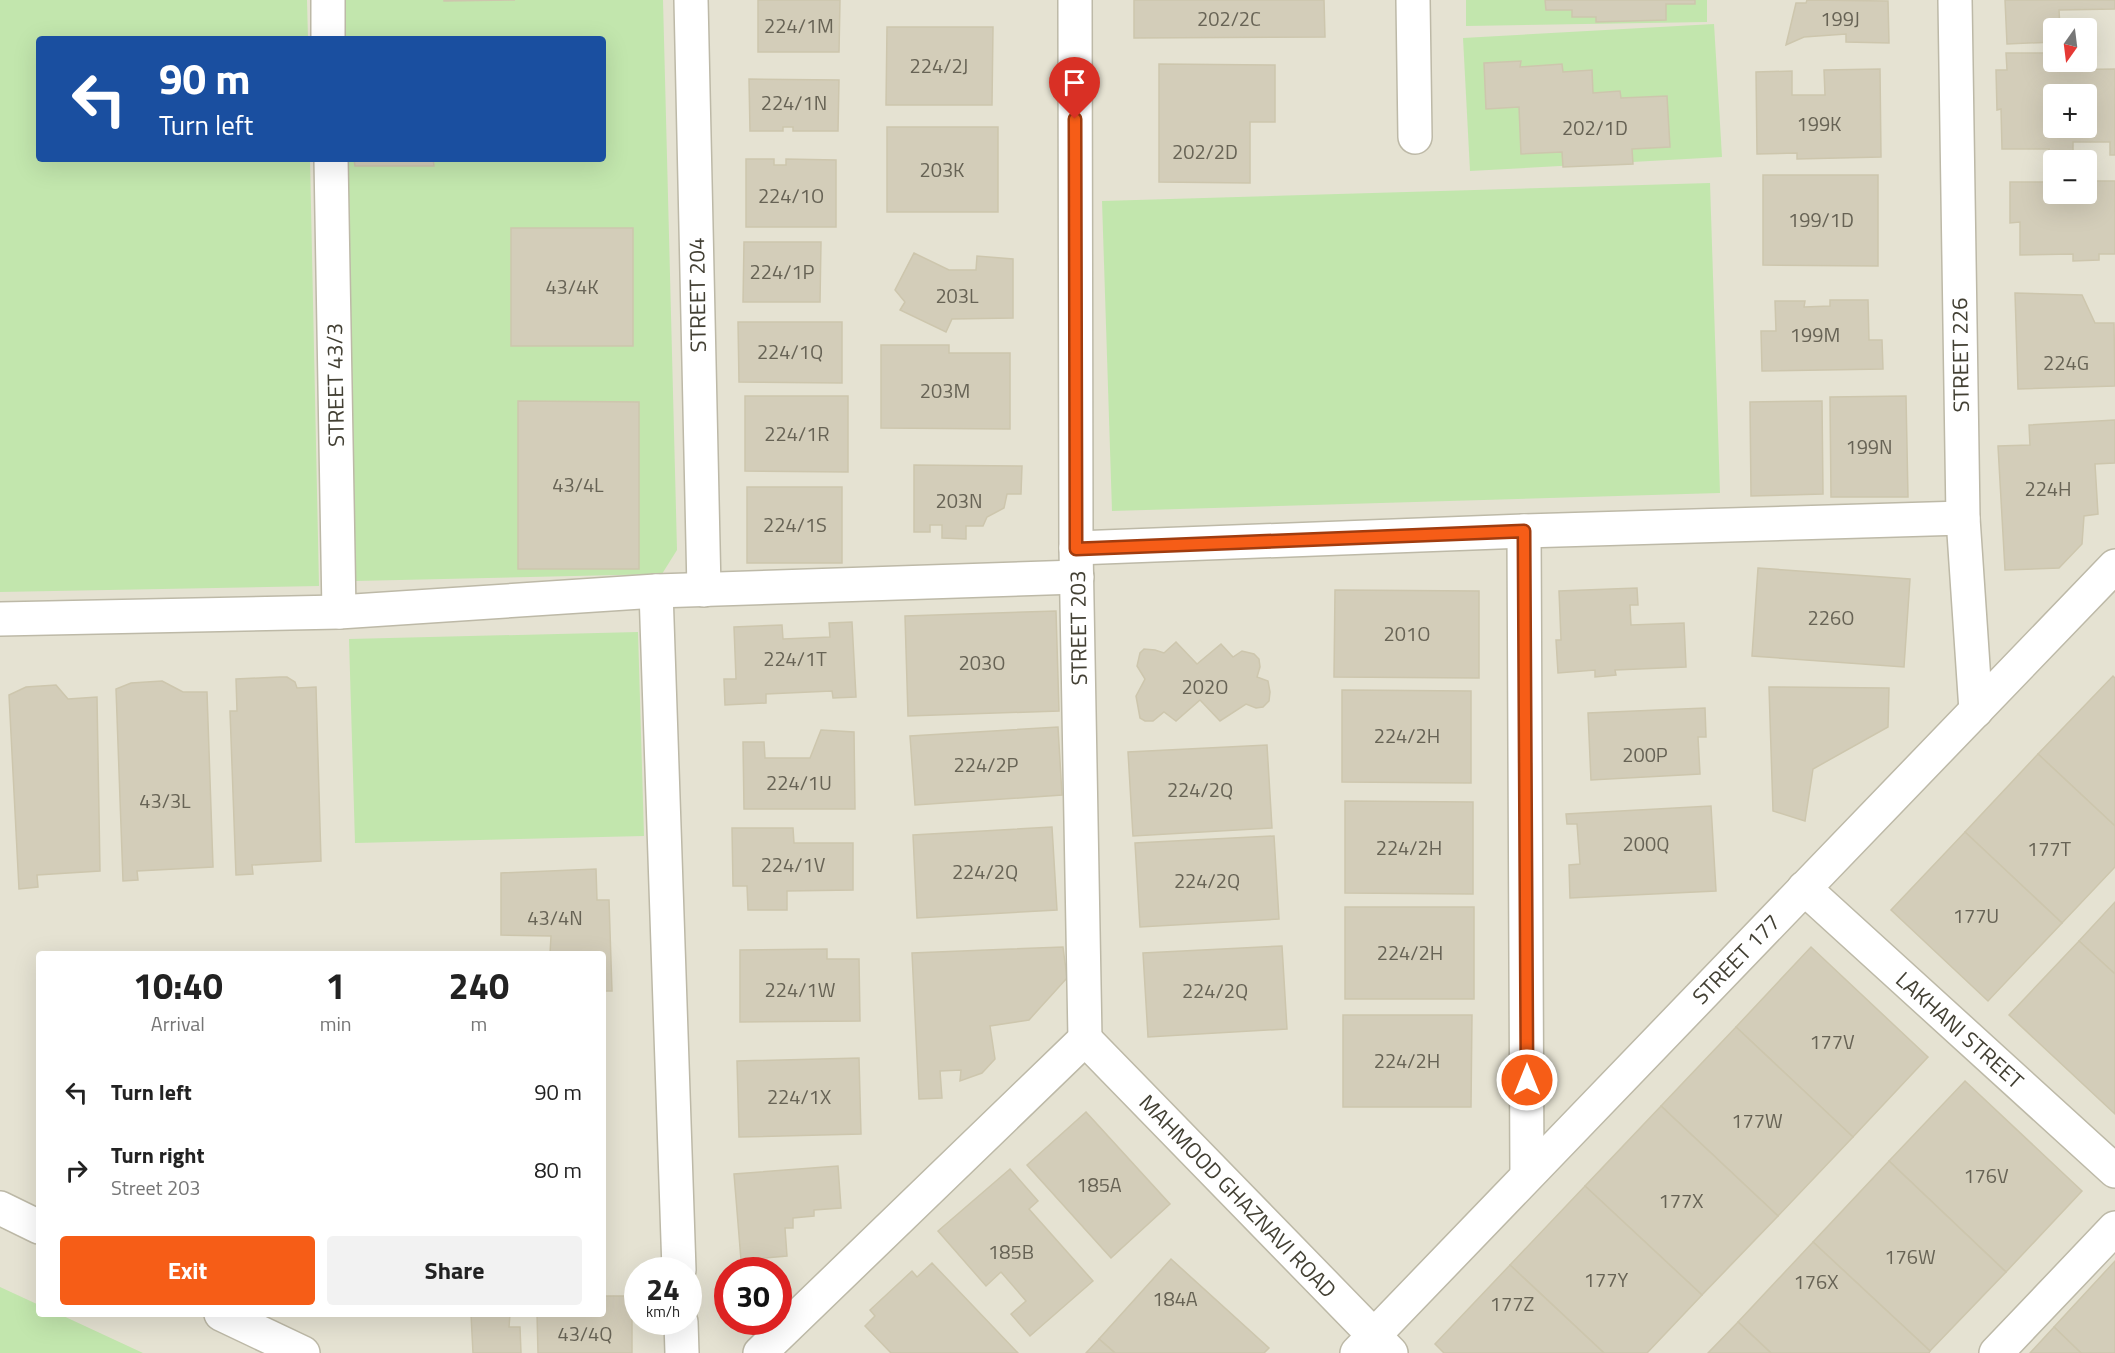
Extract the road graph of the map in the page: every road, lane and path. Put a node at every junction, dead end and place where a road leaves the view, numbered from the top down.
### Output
1 (328, 0) edge
2 (691, 0) edge
3 (1075, 0) edge
4 (1413, 0) edge
5 (1955, 0) edge
6 (328, 36) edge
7 (1415, 137) dead end
8 (331, 162) edge
9 (1963, 518) junction
10 (1524, 531) junction
11 (1076, 563) junction
12 (2115, 566) edge
13 (704, 590) junction
14 (656, 591) junction
15 (339, 612) junction
16 (0, 619) edge
17 (1976, 711) junction
18 (1804, 888) junction
19 (1085, 1039) junction
20 (2115, 1171) edge
21 (1527, 1175) junction
22 (0, 1208) edge
23 (36, 1226) edge
24 (2115, 1228) edge
25 (680, 1257) edge
26 (227, 1317) edge
27 (681, 1335) edge
28 (1373, 1347) edge
29 (303, 1353) edge
30 (682, 1353) edge
31 (760, 1353) edge
32 (1996, 1353) edge

1 - 6 street
2 - 13 street, STREET 204
3 - 11 street, STREET 203
4 - 7 street
5 - 9 street, STREET 226
8 - 15 street, STREET 43/3
9 - 10 street
9 - 17 street, STREET 226
10 - 11 street
10 - 21 street
11 - 13 street
11 - 19 street, STREET 203
12 - 17 street, STREET 177
13 - 14 street
14 - 15 street
14 - 25 street
15 - 16 street
17 - 18 street, STREET 177
18 - 20 street, LAKHANI STREET
18 - 21 street, STREET 177
19 - 28 street, MAHMOOD GHAZNAVI ROAD
19 - 31 street
21 - 28 street, STREET 177
22 - 23 street
24 - 32 street
26 - 29 street
27 - 30 street

